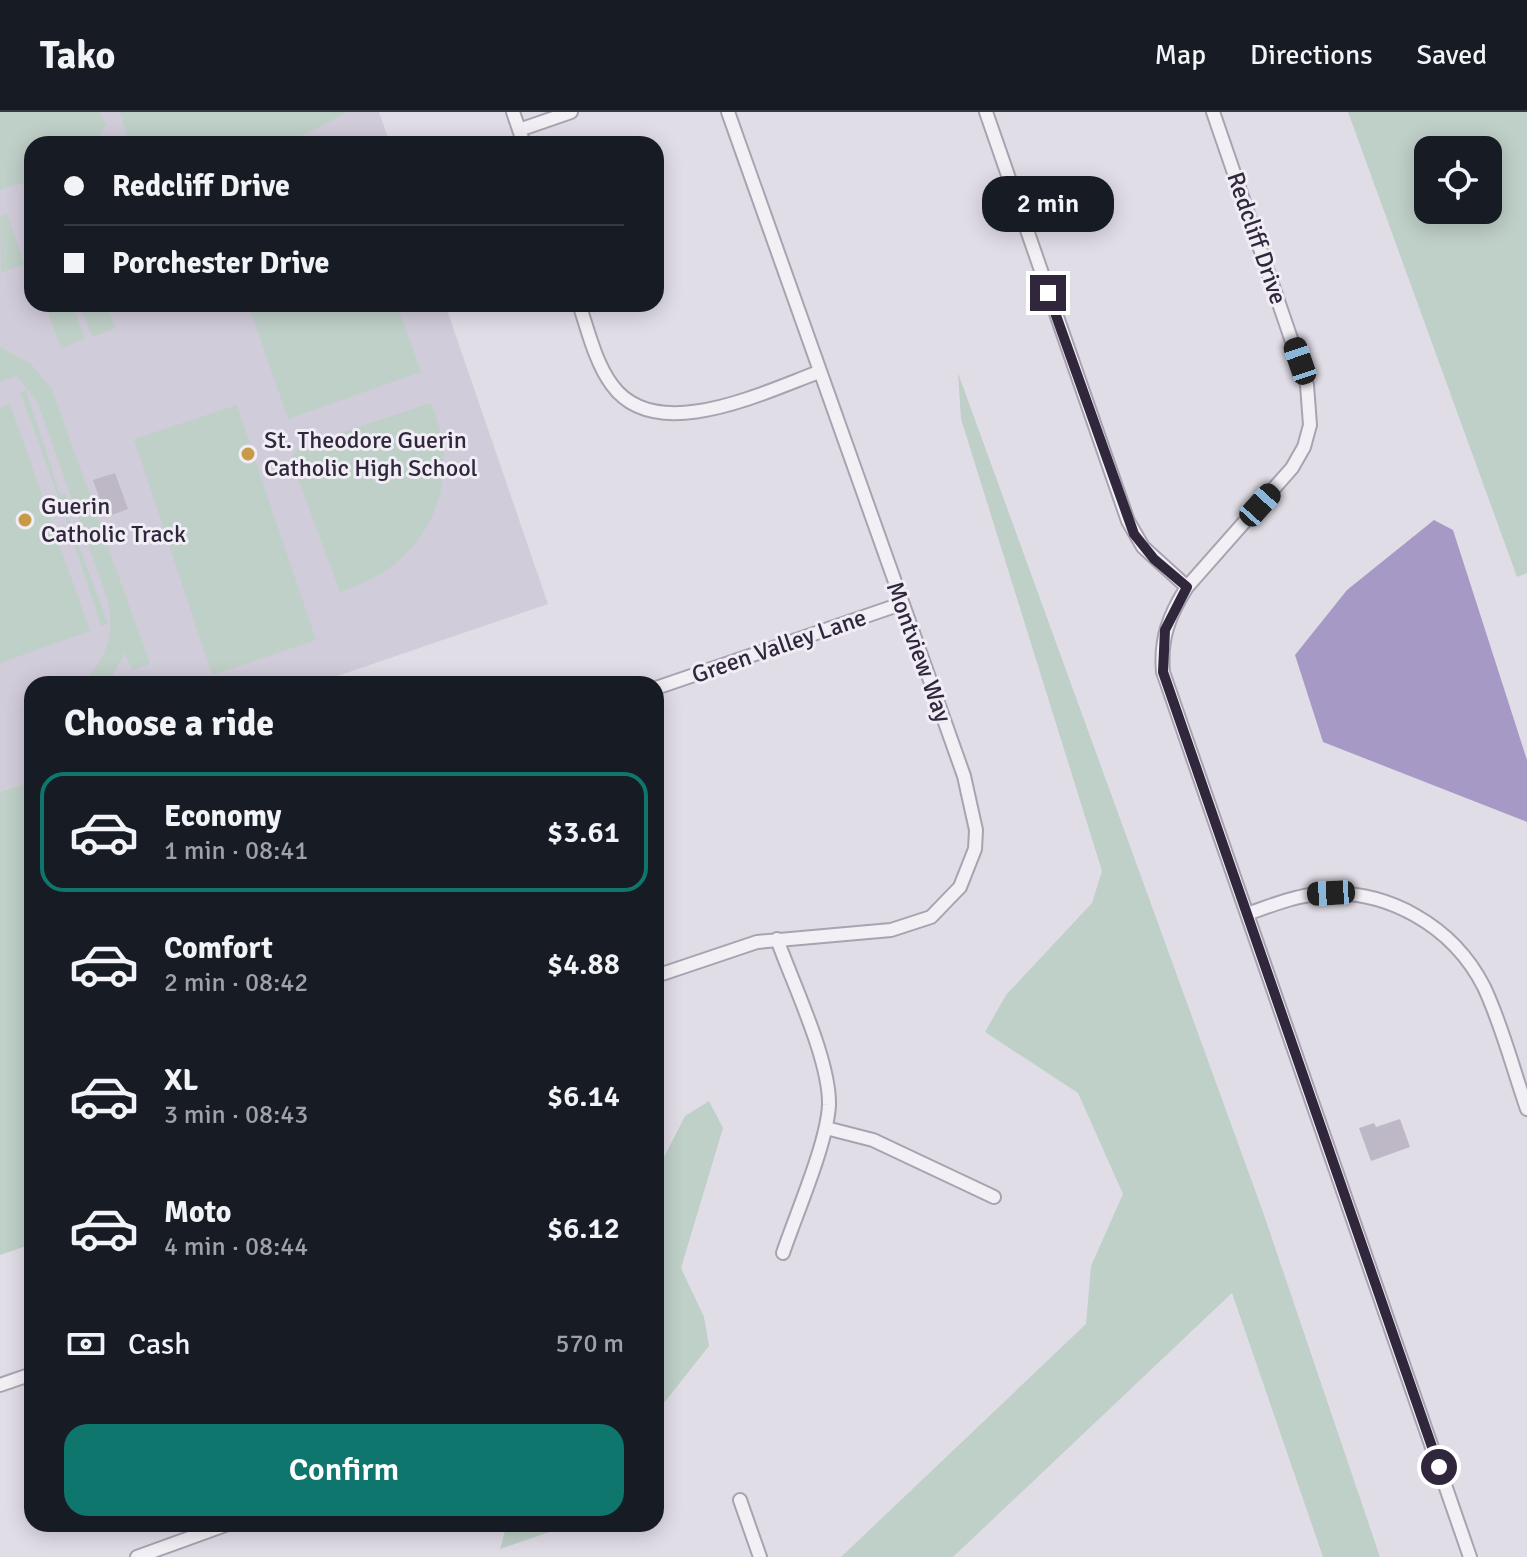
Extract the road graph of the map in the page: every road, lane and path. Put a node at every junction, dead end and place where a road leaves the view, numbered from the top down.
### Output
1 (513, 112) edge
2 (571, 112) edge
3 (728, 112) edge
4 (986, 112) edge
5 (1213, 112) edge
6 (519, 130) junction
7 (521, 136) edge
8 (582, 312) edge
9 (819, 372) junction
10 (1187, 587) junction
11 (901, 604) junction
12 (664, 685) edge
13 (1247, 914) junction
14 (777, 939) junction
15 (664, 973) edge
16 (1527, 1109) edge
17 (826, 1128) junction
18 (994, 1197) dead end
19 (783, 1253) dead end
20 (24, 1377) edge
21 (0, 1385) edge
22 (740, 1500) dead end
23 (209, 1532) edge
24 (160, 1553) edge
25 (137, 1557) edge
26 (760, 1557) edge
27 (1470, 1557) edge

1 - 6 street
2 - 6 street
3 - 9 street, Montview Way
4 - 10 street
5 - 10 street, Redcliff Drive
6 - 7 street
8 - 9 street
9 - 11 street, Montview Way
10 - 13 street, Redcliff Drive
11 - 12 street, Green Valley Lane
11 - 14 street, Montview Way
13 - 16 street
13 - 27 street, Redcliff Drive
14 - 15 street, Montview Way
14 - 17 street
17 - 18 street
17 - 19 street
20 - 21 street
22 - 26 street
23 - 24 street
24 - 25 street

